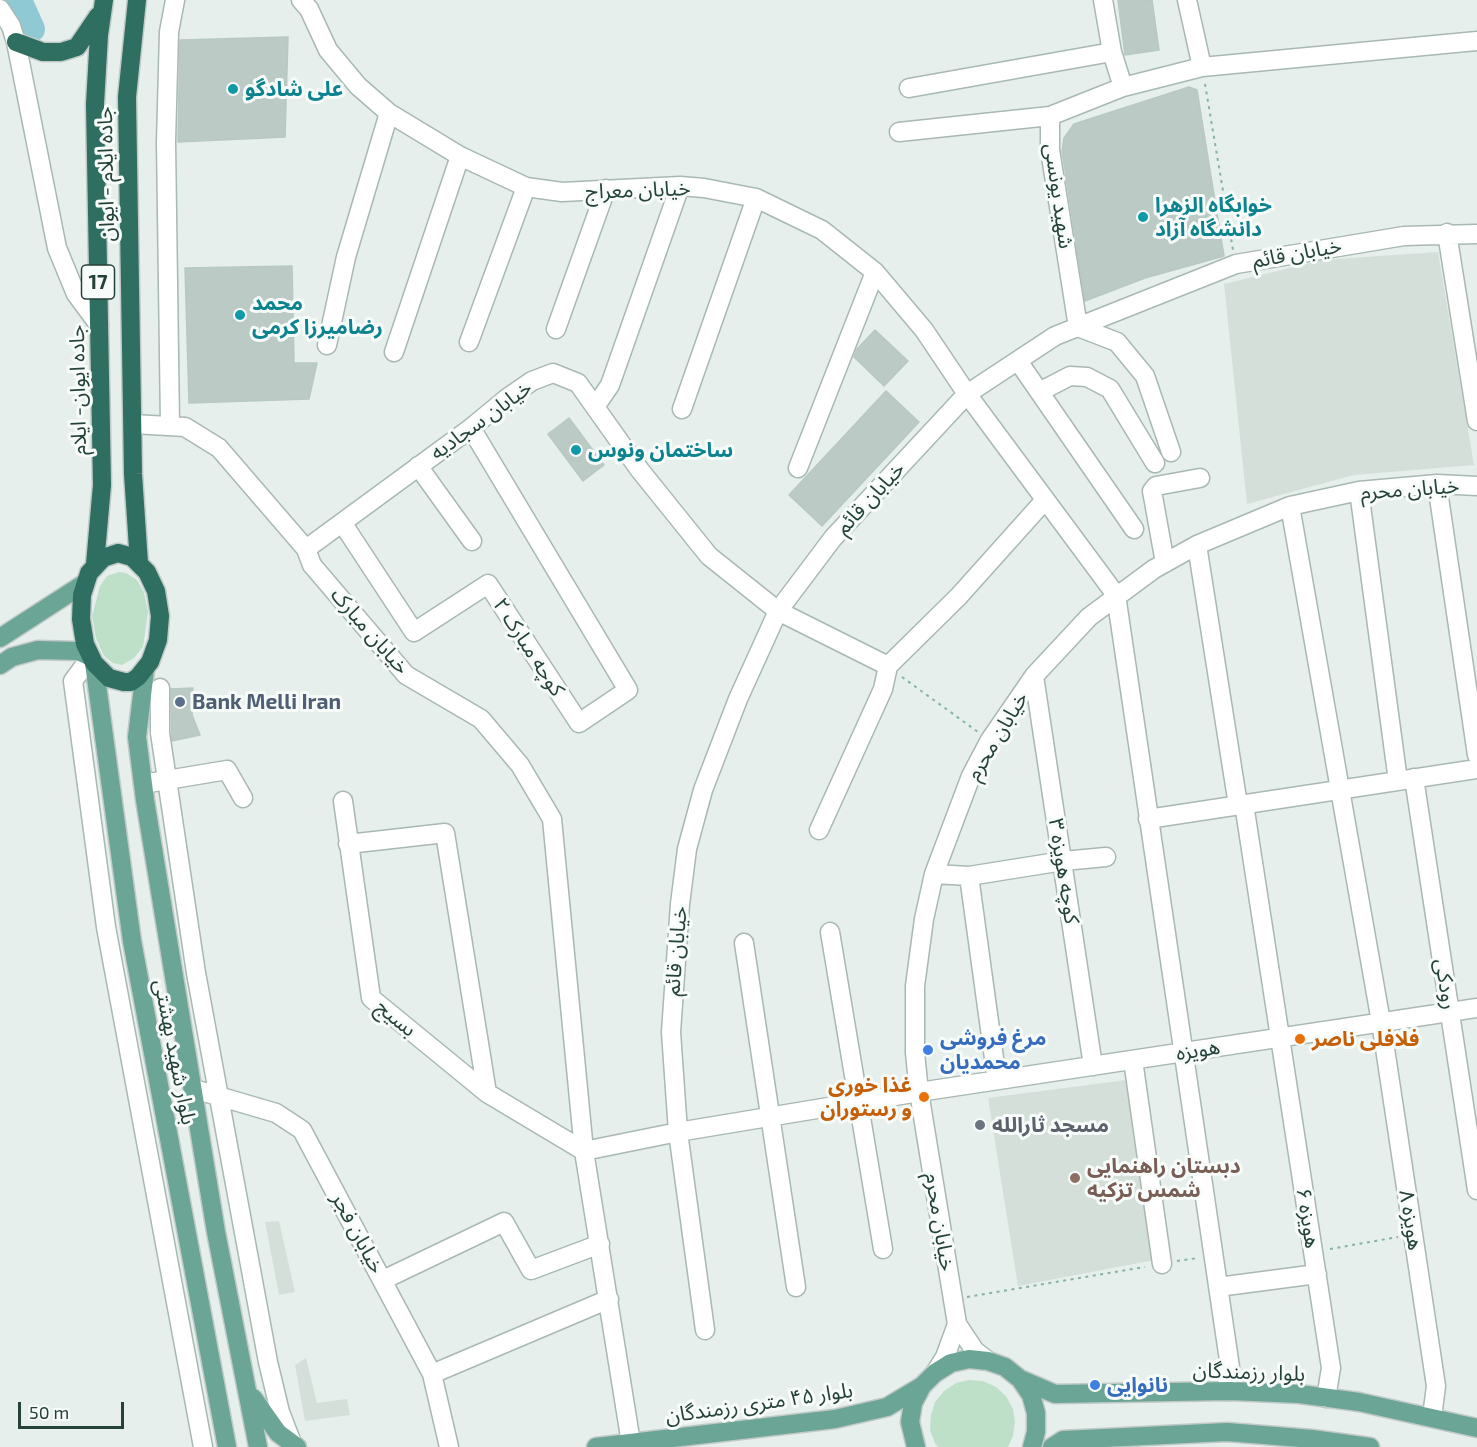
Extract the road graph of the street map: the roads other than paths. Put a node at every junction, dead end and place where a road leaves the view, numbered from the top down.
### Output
1 (137, 0) edge
2 (175, 0) edge
3 (301, 0) edge
4 (1103, 0) edge
5 (1187, 0) edge
6 (104, 3) edge
7 (0, 9) edge
8 (1477, 41) edge
9 (16, 42) junction
10 (1112, 52) junction
11 (1202, 67) junction
12 (1123, 87) junction
13 (909, 88) dead end
14 (389, 113) junction
15 (1050, 116) junction
16 (899, 132) dead end
17 (460, 156) junction
18 (680, 186) junction
19 (526, 187) junction
20 (606, 189) junction
21 (756, 198) junction
22 (1447, 233) junction
23 (1477, 234) edge
24 (874, 272) junction
25 (99, 326) junction
26 (1078, 327) junction
27 (556, 329) dead end
28 (469, 342) dead end
29 (327, 345) dead end
30 (394, 352) dead end
31 (1018, 361) junction
32 (1041, 391) junction
33 (967, 394) junction
34 (595, 407) junction
35 (682, 409) dead end
36 (1477, 418) edge
37 (133, 424) junction
38 (170, 425) junction
39 (471, 428) junction
40 (1171, 452) dead end
41 (1155, 463) dead end
42 (418, 466) junction
43 (798, 468) dead end
44 (1200, 478) dead end
45 (1437, 484) junction
46 (1477, 486) edge
47 (1359, 491) junction
48 (1045, 500) junction
49 (1290, 506) junction
50 (343, 524) junction
51 (1134, 529) dead end
52 (472, 541) dead end
53 (1197, 545) junction
54 (306, 549) junction
55 (139, 563) junction
56 (1165, 563) junction
57 (95, 564) junction
58 (85, 583) junction
59 (1116, 595) junction
60 (778, 611) junction
61 (0, 638) edge
62 (91, 659) junction
63 (0, 665) edge
64 (888, 666) junction
65 (145, 670) junction
66 (1034, 676) junction
67 (160, 688) dead end
68 (1477, 755) edge
69 (1477, 769) edge
70 (167, 779) junction
71 (1406, 780) junction
72 (143, 784) junction
73 (1340, 790) junction
74 (243, 798) dead end
75 (344, 801) dead end
76 (1241, 805) junction
77 (1148, 819) junction
78 (819, 830) dead end
79 (348, 844) junction
80 (1106, 857) dead end
81 (1063, 861) junction
82 (934, 874) junction
83 (969, 876) junction
84 (830, 932) dead end
85 (744, 943) dead end
86 (1477, 1008) edge
87 (1450, 1012) junction
88 (1381, 1022) junction
89 (1280, 1038) junction
90 (1182, 1052) junction
91 (1133, 1060) junction
92 (1093, 1066) junction
93 (997, 1080) junction
94 (194, 1089) junction
95 (919, 1092) junction
96 (487, 1093) junction
97 (218, 1096) junction
98 (858, 1103) junction
99 (769, 1118) junction
100 (678, 1132) junction
101 (584, 1151) junction
102 (1477, 1190) edge
103 (600, 1244) junction
104 (883, 1249) dead end
105 (1162, 1264) road end
106 (1317, 1274) junction
107 (383, 1280) junction
108 (796, 1287) dead end
109 (1218, 1287) junction
110 (609, 1299) junction
111 (957, 1324) junction
112 (705, 1330) dead end
113 (988, 1361) junction
114 (935, 1373) junction
115 (432, 1374) junction
116 (1020, 1379) junction
117 (246, 1384) junction
118 (922, 1386) junction
119 (1226, 1391) junction
120 (1326, 1398) junction
121 (1432, 1417) junction
122 (1477, 1428) edge
123 (1259, 1440) edge
124 (631, 1443) junction
125 (1313, 1443) edge
126 (294, 1445) edge
127 (203, 1447) edge
128 (227, 1447) edge
129 (258, 1447) edge
130 (449, 1447) edge
131 (596, 1447) edge
132 (916, 1447) edge
133 (1032, 1447) edge
134 (1052, 1447) edge
135 (1370, 1447) edge

1 - 37 highway, جاده ایلام - ایوان / 17
2 - 38 street
3 - 14 street, خیابان معراج
4 - 10 street
5 - 11 street
6 - 9 highway
6 - 25 highway, جاده ایوان- ایلام / 17
7 - 9 street
8 - 11 street, شهید یونسی
9 - 25 street
10 - 12 street
10 - 13 street
11 - 12 street, شهید یونسی
12 - 15 street, شهید یونسی
14 - 17 street, خیابان معراج
14 - 29 street
15 - 16 street
15 - 26 street, شهید یونسی
17 - 19 street, خیابان معراج
17 - 30 street
18 - 20 street, خیابان معراج
18 - 21 street, خیابان معراج
18 - 34 street
19 - 20 street, خیابان معراج
19 - 28 street
20 - 27 street
21 - 24 street, خیابان معراج
21 - 35 street
22 - 23 street, خیابان قائم
22 - 26 street, خیابان قائم
22 - 36 street
24 - 33 street, خیابان معراج
24 - 43 street
25 - 57 highway, جاده ایوان- ایلام / 17
26 - 31 street, خیابان قائم
26 - 40 street
31 - 32 street
31 - 33 street, خیابان قائم
32 - 41 street
32 - 51 street
33 - 48 street, خیابان معراج
33 - 60 street, خیابان قائم
34 - 39 street, خیابان سجادیه
34 - 60 street, خیابان سجادیه
37 - 38 street, خیابان مبارک
37 - 55 highway, جاده ایلام - ایوان / 17
38 - 54 street, خیابان مبارک
39 - 42 street, خیابان سجادیه
39 - 50 street, کوچه مبارک ۲
42 - 50 street, خیابان سجادیه
42 - 52 street
44 - 56 street
45 - 46 street, خیابان محرم
45 - 47 street, خیابان محرم
45 - 68 street
47 - 49 street, خیابان محرم
47 - 71 street, رودکی
48 - 59 street, خیابان معراج
48 - 64 street
49 - 53 street, خیابان محرم
49 - 73 street, هویزه ۸
50 - 54 street, خیابان سجادیه
53 - 56 street, خیابان محرم
53 - 76 street, هویزه ۶
54 - 101 street, خیابان مبارک
55 - 57 highway
55 - 65 highway, 17
56 - 59 street, خیابان محرم
57 - 58 highway, 17
58 - 61 main road, 17
58 - 62 highway, 17
59 - 66 street, خیابان محرم
59 - 77 street
60 - 64 street, خیابان سجادیه
60 - 100 street, خیابان قائم
62 - 63 main road
62 - 65 highway
62 - 127 street
62 - 128 main road, بلوار شهید بهشتی
64 - 78 street
65 - 72 main road, بلوار شهید بهشتی
66 - 81 street, کوچه هویزه ۳
66 - 82 street, خیابان محرم
67 - 70 street
69 - 71 street
70 - 72 street
70 - 74 street
70 - 97 street
71 - 73 street
71 - 87 street, رودکی
72 - 94 main road, بلوار شهید بهشتی
73 - 76 street
73 - 88 street, هویزه ۸
75 - 79 street, بسیج
76 - 77 street
76 - 89 street, هویزه ۶
77 - 90 street
79 - 96 street, بسیج
79 - 96 street
80 - 81 street
81 - 83 street
81 - 92 street, کوچه هویزه ۳
82 - 83 street
82 - 95 street, خیابان محرم
83 - 93 street
84 - 98 street
85 - 99 street
86 - 87 street, هویزه
87 - 88 street, هویزه
87 - 102 street, رودکی
88 - 89 street, هویزه
88 - 121 street, هویزه ۸
89 - 90 street, هویزه
89 - 106 street, هویزه ۶
90 - 91 street, هویزه
90 - 109 street
91 - 92 street, هویزه
91 - 105 street
92 - 93 street, هویزه
93 - 95 street, هویزه
94 - 97 street, خیابان فجر
94 - 117 main road, بلوار شهید بهشتی
95 - 98 street, هویزه
95 - 111 street, خیابان محرم
96 - 101 street, بسیج
97 - 107 street, خیابان فجر
97 - 126 street
98 - 99 street, هویزه
98 - 104 street
99 - 100 street, هویزه
99 - 108 street
100 - 101 street, هویزه
100 - 112 street, خیابان قائم
101 - 103 street
103 - 107 street
103 - 110 street
106 - 109 street
106 - 120 street, هویزه ۶
107 - 115 street, خیابان فجر
109 - 119 street
110 - 115 street
110 - 124 street
111 - 113 street
111 - 114 street
113 - 114 main road
113 - 116 main road, بلوار رزمندگان
114 - 118 main road
115 - 130 street, خیابان فجر
116 - 119 main road, بلوار رزمندگان
116 - 133 main road
117 - 126 main road
117 - 129 main road, بلوار شهید بهشتی
118 - 124 main road, بلوار ۴۵ متری رزمندگان
118 - 132 main road
119 - 120 main road, بلوار رزمندگان
120 - 121 main road, بلوار رزمندگان
121 - 122 main road, بلوار رزمندگان
123 - 125 main road
123 - 134 main road
124 - 131 main road, بلوار ۴۵ متری رزمندگان
125 - 135 main road

